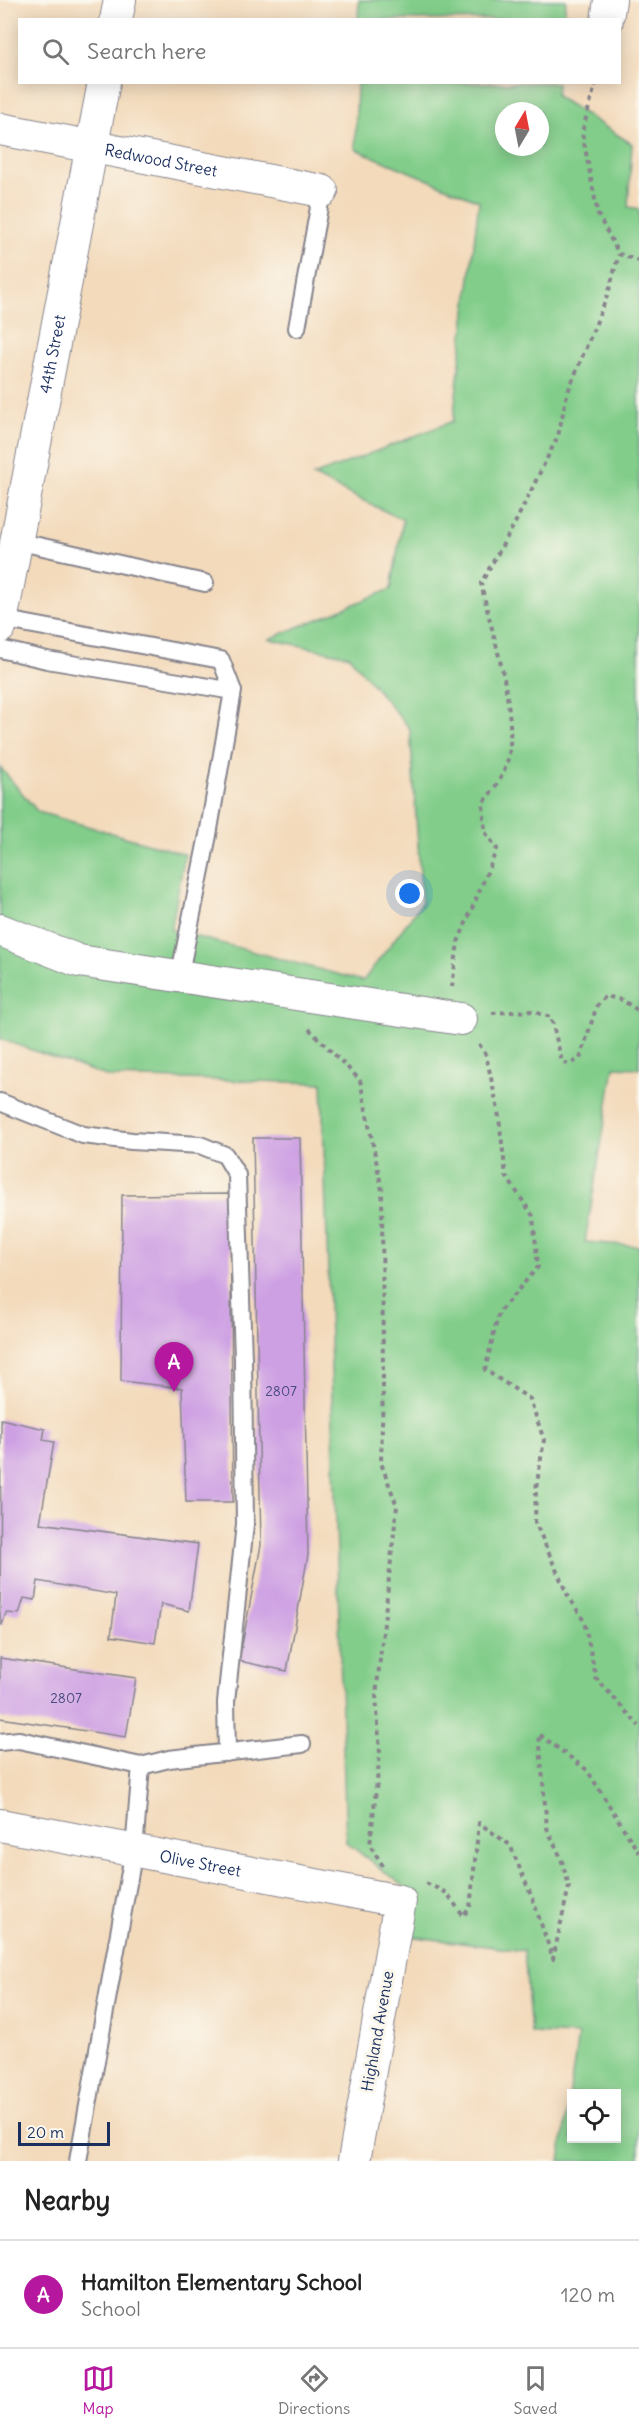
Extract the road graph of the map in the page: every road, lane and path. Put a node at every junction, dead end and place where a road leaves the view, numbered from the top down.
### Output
1 (120, 0) edge
2 (610, 0) edge
3 (116, 18) edge
4 (607, 18) edge
5 (104, 84) edge
6 (595, 84) edge
7 (0, 129) edge
8 (91, 147) junction
9 (322, 191) joint
10 (619, 254) junction
11 (639, 261) edge
12 (297, 328) dead end
13 (16, 541) junction
14 (205, 583) dead end
15 (0, 631) edge
16 (233, 691) junction
17 (0, 930) edge
18 (179, 978) junction
19 (639, 1011) edge
20 (461, 1019) junction
21 (304, 1026) dead end
22 (0, 1102) edge
23 (639, 1726) edge
24 (0, 1742) edge
25 (302, 1744) dead end
26 (227, 1753) junction
27 (141, 1766) junction
28 (0, 1825) edge
29 (134, 1850) junction
30 (639, 1853) edge
31 (385, 1868) dead end
32 (408, 1890) junction
33 (78, 2161) edge
34 (354, 2161) edge

1 - 3 street
2 - 4 street
5 - 8 street, 44th Street
6 - 10 path
7 - 8 street, Redwood Street
8 - 9 street, Redwood Street
8 - 13 street, 44th Street
9 - 12 lane
10 - 11 path
10 - 20 path
13 - 14 lane
13 - 15 street, 44th Street
15 - 16 lane
15 - 16 lane
16 - 18 lane
17 - 18 street
18 - 20 street
19 - 20 path
20 - 23 path
21 - 31 path
22 - 26 lane
24 - 27 lane
25 - 26 lane
26 - 27 lane
27 - 29 lane
28 - 29 street, Olive Street
29 - 32 street, Olive Street
29 - 33 lane
30 - 32 path
32 - 34 street, Highland Avenue

